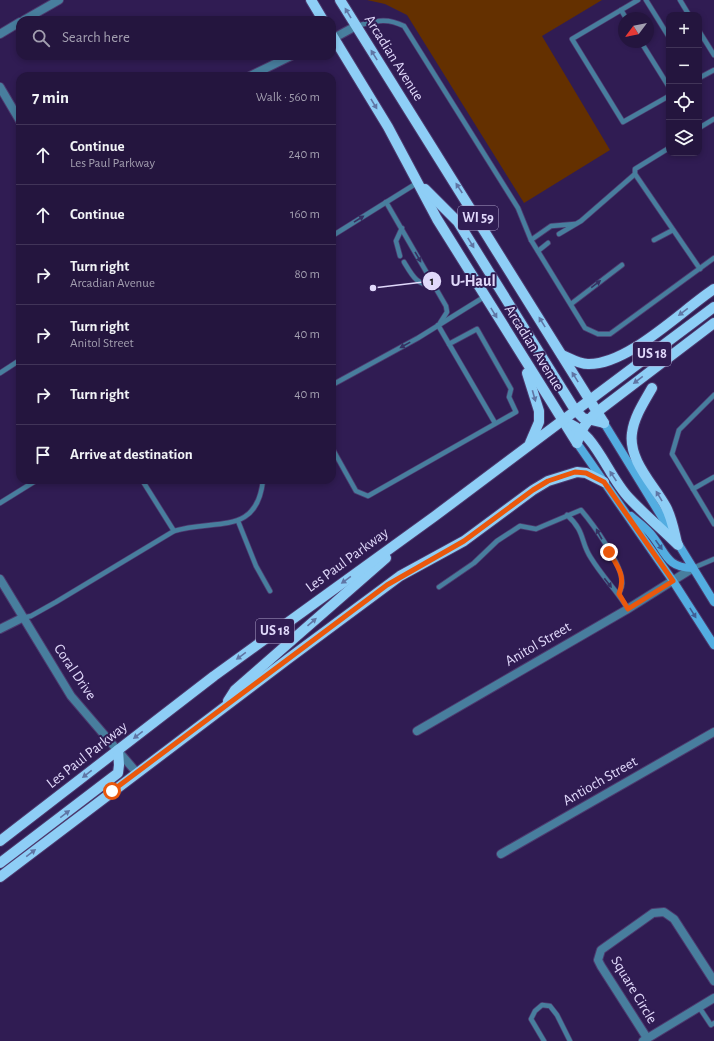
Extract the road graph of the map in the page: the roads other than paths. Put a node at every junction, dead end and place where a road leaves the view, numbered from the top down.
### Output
1 (59, 0) edge
2 (311, 0) edge
3 (340, 0) edge
4 (638, 0) edge
5 (646, 0) edge
6 (680, 0) edge
7 (621, 10) joint
8 (687, 12) edge
9 (31, 16) edge
10 (321, 16) edge
11 (16, 24) edge
12 (356, 26) junction
13 (666, 32) edge
14 (0, 34) edge
15 (336, 36) edge
16 (702, 36) edge
17 (336, 42) edge
18 (645, 48) edge
19 (714, 55) edge
20 (283, 60) edge
21 (714, 70) edge
22 (258, 72) edge
23 (702, 76) edge
24 (667, 84) edge
25 (0, 87) edge
26 (666, 98) edge
27 (16, 114) edge
28 (714, 119) edge
29 (702, 126) edge
30 (666, 150) edge
31 (635, 174) junction
32 (418, 182) junction
33 (386, 202) junction
34 (576, 224) junction
35 (402, 228) junction
36 (673, 230) junction
37 (336, 233) edge
38 (560, 234) dead end
39 (531, 240) junction
40 (654, 240) dead end
41 (548, 243) dead end
42 (538, 251) junction
43 (400, 256) dead end
44 (714, 258) edge
45 (404, 262) dead end
46 (622, 265) dead end
47 (700, 268) junction
48 (435, 287) junction
49 (714, 289) edge
50 (484, 297) junction
51 (571, 304) junction
52 (714, 307) edge
53 (714, 323) edge
54 (438, 325) junction
55 (449, 344) junction
56 (562, 355) junction
57 (523, 359) junction
58 (16, 363) edge
59 (0, 373) edge
60 (336, 383) edge
61 (652, 388) dead end
62 (714, 395) edge
63 (589, 399) junction
64 (575, 410) junction
65 (597, 412) junction
66 (585, 419) junction
67 (561, 420) junction
68 (495, 423) junction
69 (604, 423) junction
70 (576, 430) junction
71 (577, 443) joint
72 (529, 444) junction
73 (336, 455) edge
74 (714, 476) edge
75 (604, 482) junction
76 (31, 484) edge
77 (145, 484) edge
78 (263, 484) edge
79 (693, 489) junction
80 (0, 503) edge
81 (622, 508) junction
82 (566, 515) junction
83 (435, 516) junction
84 (238, 521) junction
85 (714, 524) edge
86 (174, 531) junction
87 (678, 545) junction
88 (714, 559) edge
89 (693, 568) junction
90 (0, 579) edge
91 (673, 581) junction
92 (439, 587) dead end
93 (270, 591) dead end
94 (619, 594) junction
95 (714, 602) edge
96 (628, 609) junction
97 (22, 618) junction
98 (0, 629) edge
99 (714, 645) edge
100 (224, 707) junction
101 (417, 731) dead end
102 (714, 732) edge
103 (118, 750) junction
104 (137, 773) junction
105 (0, 842) edge
106 (501, 854) dead end
107 (0, 863) edge
108 (0, 877) edge
109 (714, 981) edge
110 (714, 998) edge
111 (699, 1007) junction
112 (714, 1023) edge
113 (645, 1040) edge
114 (544, 1041) edge
115 (570, 1041) edge

1 - 9 street
2 - 10 main road
12 -> 3 main road, Arcadian Avenue / WI 59
4 - 7 lane
5 - 13 lane
6 - 8 lane
7 - 26 lane
11 - 14 street
12 - 15 street
12 - 39 lane
56 -> 12 main road, Arcadian Avenue / WI 59
16 - 19 lane
17 -> 32 main road, Arcadian Avenue / WI 59
18 - 24 lane
20 - 22 street
21 - 23 lane
25 - 27 street
28 - 29 lane
30 - 31 lane
31 - 34 lane
31 - 36 lane
32 - 33 lane
32 - 50 main road, Arcadian Avenue
32 -> 64 main road, WI 59
33 - 35 lane
37 -> 33 lane
34 - 38 lane
34 - 39 lane
35 - 43 lane
35 -> 48 lane
36 - 40 lane
36 - 47 lane
39 - 42 lane
41 - 42 lane
42 - 51 lane
44 - 47 lane
45 - 48 lane
51 -> 46 lane
47 - 51 lane
48 - 54 lane
49 -> 56 main road
50 - 54 lane
50 -> 57 main road, Arcadian Avenue
52 - 63 main road, Les Paul Parkway / US 18
53 -> 65 main road
54 - 55 lane
54 -> 60 lane
55 - 68 lane
55 - 68 lane
63 -> 56 main road, Arcadian Avenue
57 - 67 main road, Arcadian Avenue
57 -> 72 main road
58 - 59 lane
87 -> 61 main road
62 - 79 lane
63 - 64 main road, Les Paul Parkway / US 18
63 - 65 main road, Arcadian Avenue
63 - 66 main road
64 - 66 main road, WI 59
64 - 67 main road, Les Paul Parkway / US 18
65 - 66 main road
65 - 69 main road, Arcadian Avenue
66 - 69 main road
66 - 70 main road
67 - 70 main road, Arcadian Avenue
67 - 72 main road, Les Paul Parkway / US 18
68 - 73 lane
69 - 87 main road, Arcadian Avenue
70 - 71 main road, Arcadian Avenue
87 -> 70 main road
71 - 75 main road, Arcadian Avenue
72 - 83 main road, Les Paul Parkway / US 18
74 - 79 lane
75 - 81 main road, Arcadian Avenue
75 - 100 main road, US 18
76 - 80 lane
77 - 86 lane
78 - 84 lane
79 - 85 lane
81 -> 89 main road
81 - 91 main road, Arcadian Avenue
82 - 92 lane
82 -> 94 lane
94 -> 82 lane
100 -> 83 main road
83 -> 103 main road, Les Paul Parkway / US 18
84 - 86 lane
84 - 93 lane
86 - 97 lane
87 - 89 main road, Arcadian Avenue
88 - 89 lane
89 - 91 street, Anitol Street
89 - 95 main road, Arcadian Avenue
90 - 97 street, Coral Drive
91 - 96 street, Anitol Street
91 -> 99 main road, Arcadian Avenue
94 - 96 lane
96 - 101 street, Anitol Street
97 - 98 street
97 - 103 street, Coral Drive
100 - 104 main road, US 18
102 - 106 street, Antioch Street
103 - 104 street, Coral Drive
103 -> 105 main road, Les Paul Parkway / US 18
107 -> 103 main road
108 -> 104 main road, US 18
109 - 113 street, Square Circle
110 - 111 street
111 - 112 lane
111 - 113 street
114 - 115 lane

